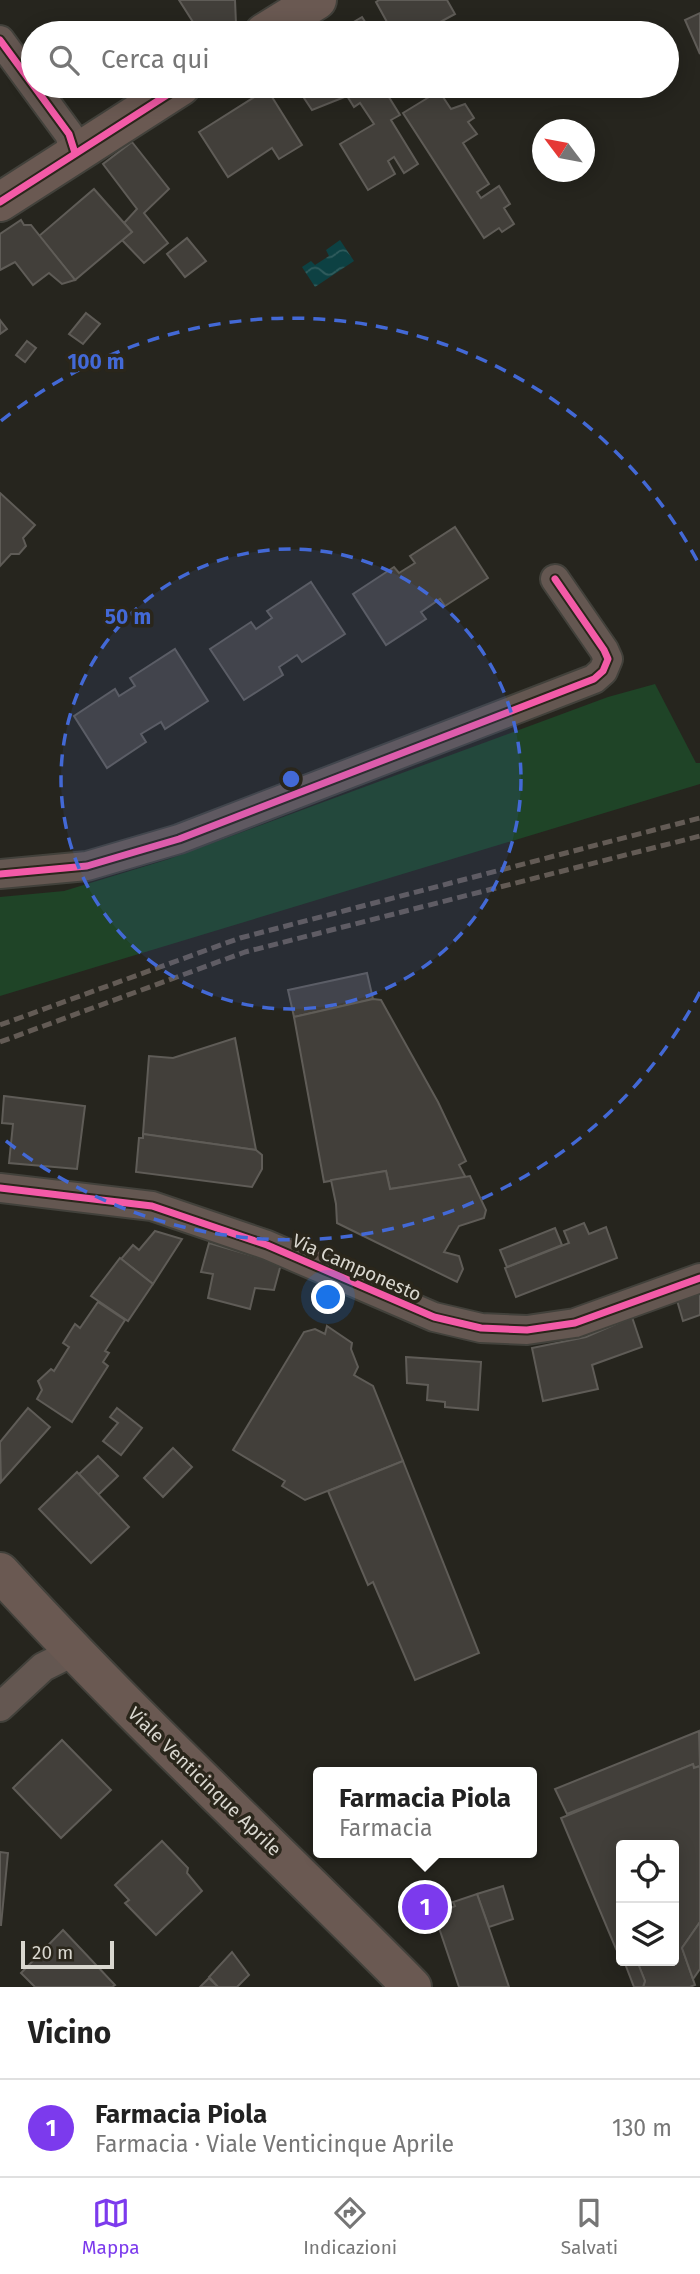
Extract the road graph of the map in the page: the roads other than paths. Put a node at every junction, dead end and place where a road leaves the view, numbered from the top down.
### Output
1 (317, 0) edge
2 (283, 21) edge
3 (0, 40) edge
4 (21, 69) edge
5 (43, 98) edge
6 (162, 98) edge
7 (75, 153) junction
8 (0, 202) edge
9 (555, 579) dead end
10 (0, 874) edge
11 (0, 1188) edge
12 (700, 1278) edge
13 (0, 1572) edge
14 (73, 1652) junction
15 (0, 1707) edge
16 (412, 1987) edge

1 - 2 main road
3 - 4 street
5 - 7 street
6 - 7 main road
7 - 8 main road
9 - 10 street
11 - 12 street, Via Camponesto
13 - 14 main road, Viale Venticinque Aprile
14 - 15 street
14 - 16 main road, Viale Venticinque Aprile

